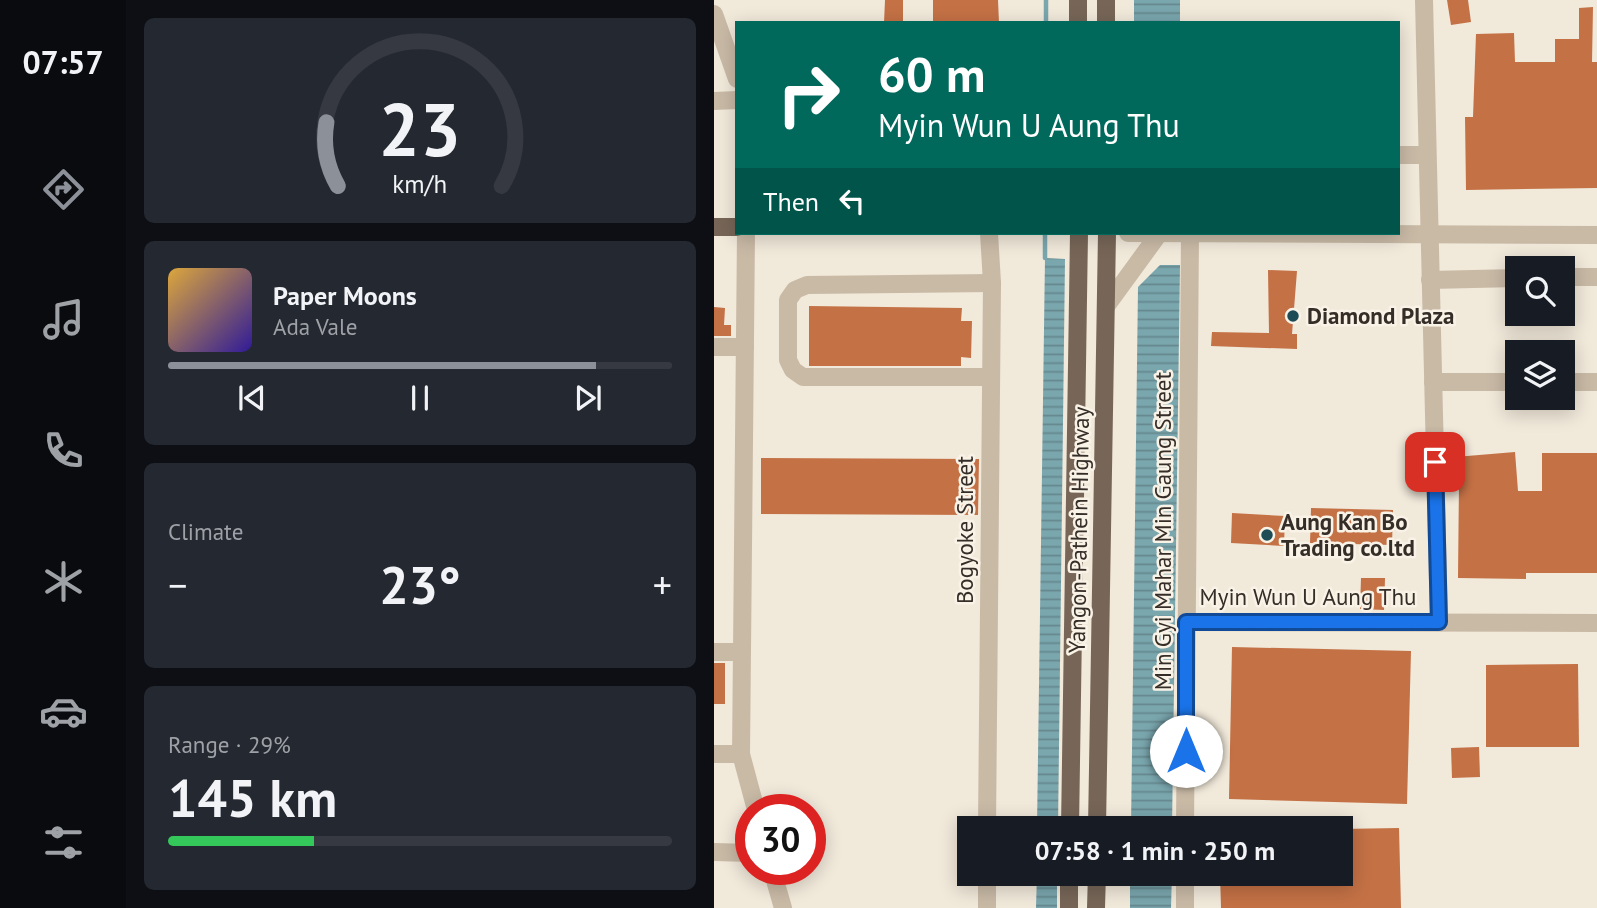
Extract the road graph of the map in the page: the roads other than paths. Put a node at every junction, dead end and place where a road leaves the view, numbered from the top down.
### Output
1 (1078, 0) edge
2 (1106, 0) edge
3 (1424, 0) edge
4 (714, 15) edge
5 (1078, 21) edge
6 (1106, 21) edge
7 (735, 73) edge
8 (735, 100) edge
9 (714, 101) edge
10 (1400, 155) edge
11 (1427, 155) junction
12 (714, 227) edge
13 (735, 227) edge
14 (746, 235) edge
15 (989, 235) edge
16 (1079, 235) edge
17 (1107, 235) edge
18 (1157, 235) edge
19 (1190, 235) edge
20 (1400, 235) edge
21 (1429, 235) junction
22 (1597, 235) edge
23 (1597, 276) edge
24 (1575, 277) edge
25 (1505, 278) edge
26 (1430, 280) junction
27 (992, 283) junction
28 (1107, 305) junction
29 (714, 347) edge
30 (745, 347) junction
31 (990, 377) junction
32 (1433, 382) junction
33 (1505, 382) edge
34 (1575, 382) edge
35 (1597, 382) edge
36 (1186, 622) junction
37 (1439, 622) junction
38 (1597, 623) edge
39 (714, 652) edge
40 (741, 652) junction
41 (714, 754) edge
42 (741, 754) junction
43 (752, 794) edge
44 (987, 816) edge
45 (1070, 816) edge
46 (1097, 816) edge
47 (1185, 816) edge
48 (714, 852) edge
49 (735, 853) edge
50 (776, 885) edge
51 (987, 886) edge
52 (1069, 886) edge
53 (1097, 886) edge
54 (1185, 886) edge
55 (783, 908) edge
56 (986, 908) edge
57 (1069, 908) edge
58 (1096, 908) edge
59 (1185, 908) edge

1 - 5 main road
2 - 6 main road
3 - 11 street
4 - 7 street
8 - 9 street
10 - 11 street
11 - 21 street
12 - 13 main road
14 - 30 street
15 - 27 street, Bogyoke Street
16 - 45 main road, Yangon-Pathein Highway
17 - 28 main road, Yangon-Pathein Highway
18 - 28 street
19 - 36 street, Min Gyi Mahar Min Gaung Street
20 - 21 street
21 - 22 street
21 - 26 street
23 - 24 street
25 - 26 street
26 - 32 street
27 - 31 street, Bogyoke Street
27 - 31 street
28 - 46 main road, Yangon-Pathein Highway
29 - 30 street
30 - 40 street
31 - 44 street, Bogyoke Street
32 - 33 street
32 - 37 street
34 - 35 street
36 - 37 street, Myin Wun U Aung Thu
36 - 47 street, Min Gyi Mahar Min Gaung Street
37 - 38 street, Myin Wun U Aung Thu
39 - 40 street
40 - 42 street
41 - 42 street
42 - 43 street
48 - 49 street
50 - 55 street
51 - 56 street
52 - 57 main road
53 - 58 main road
54 - 59 street

